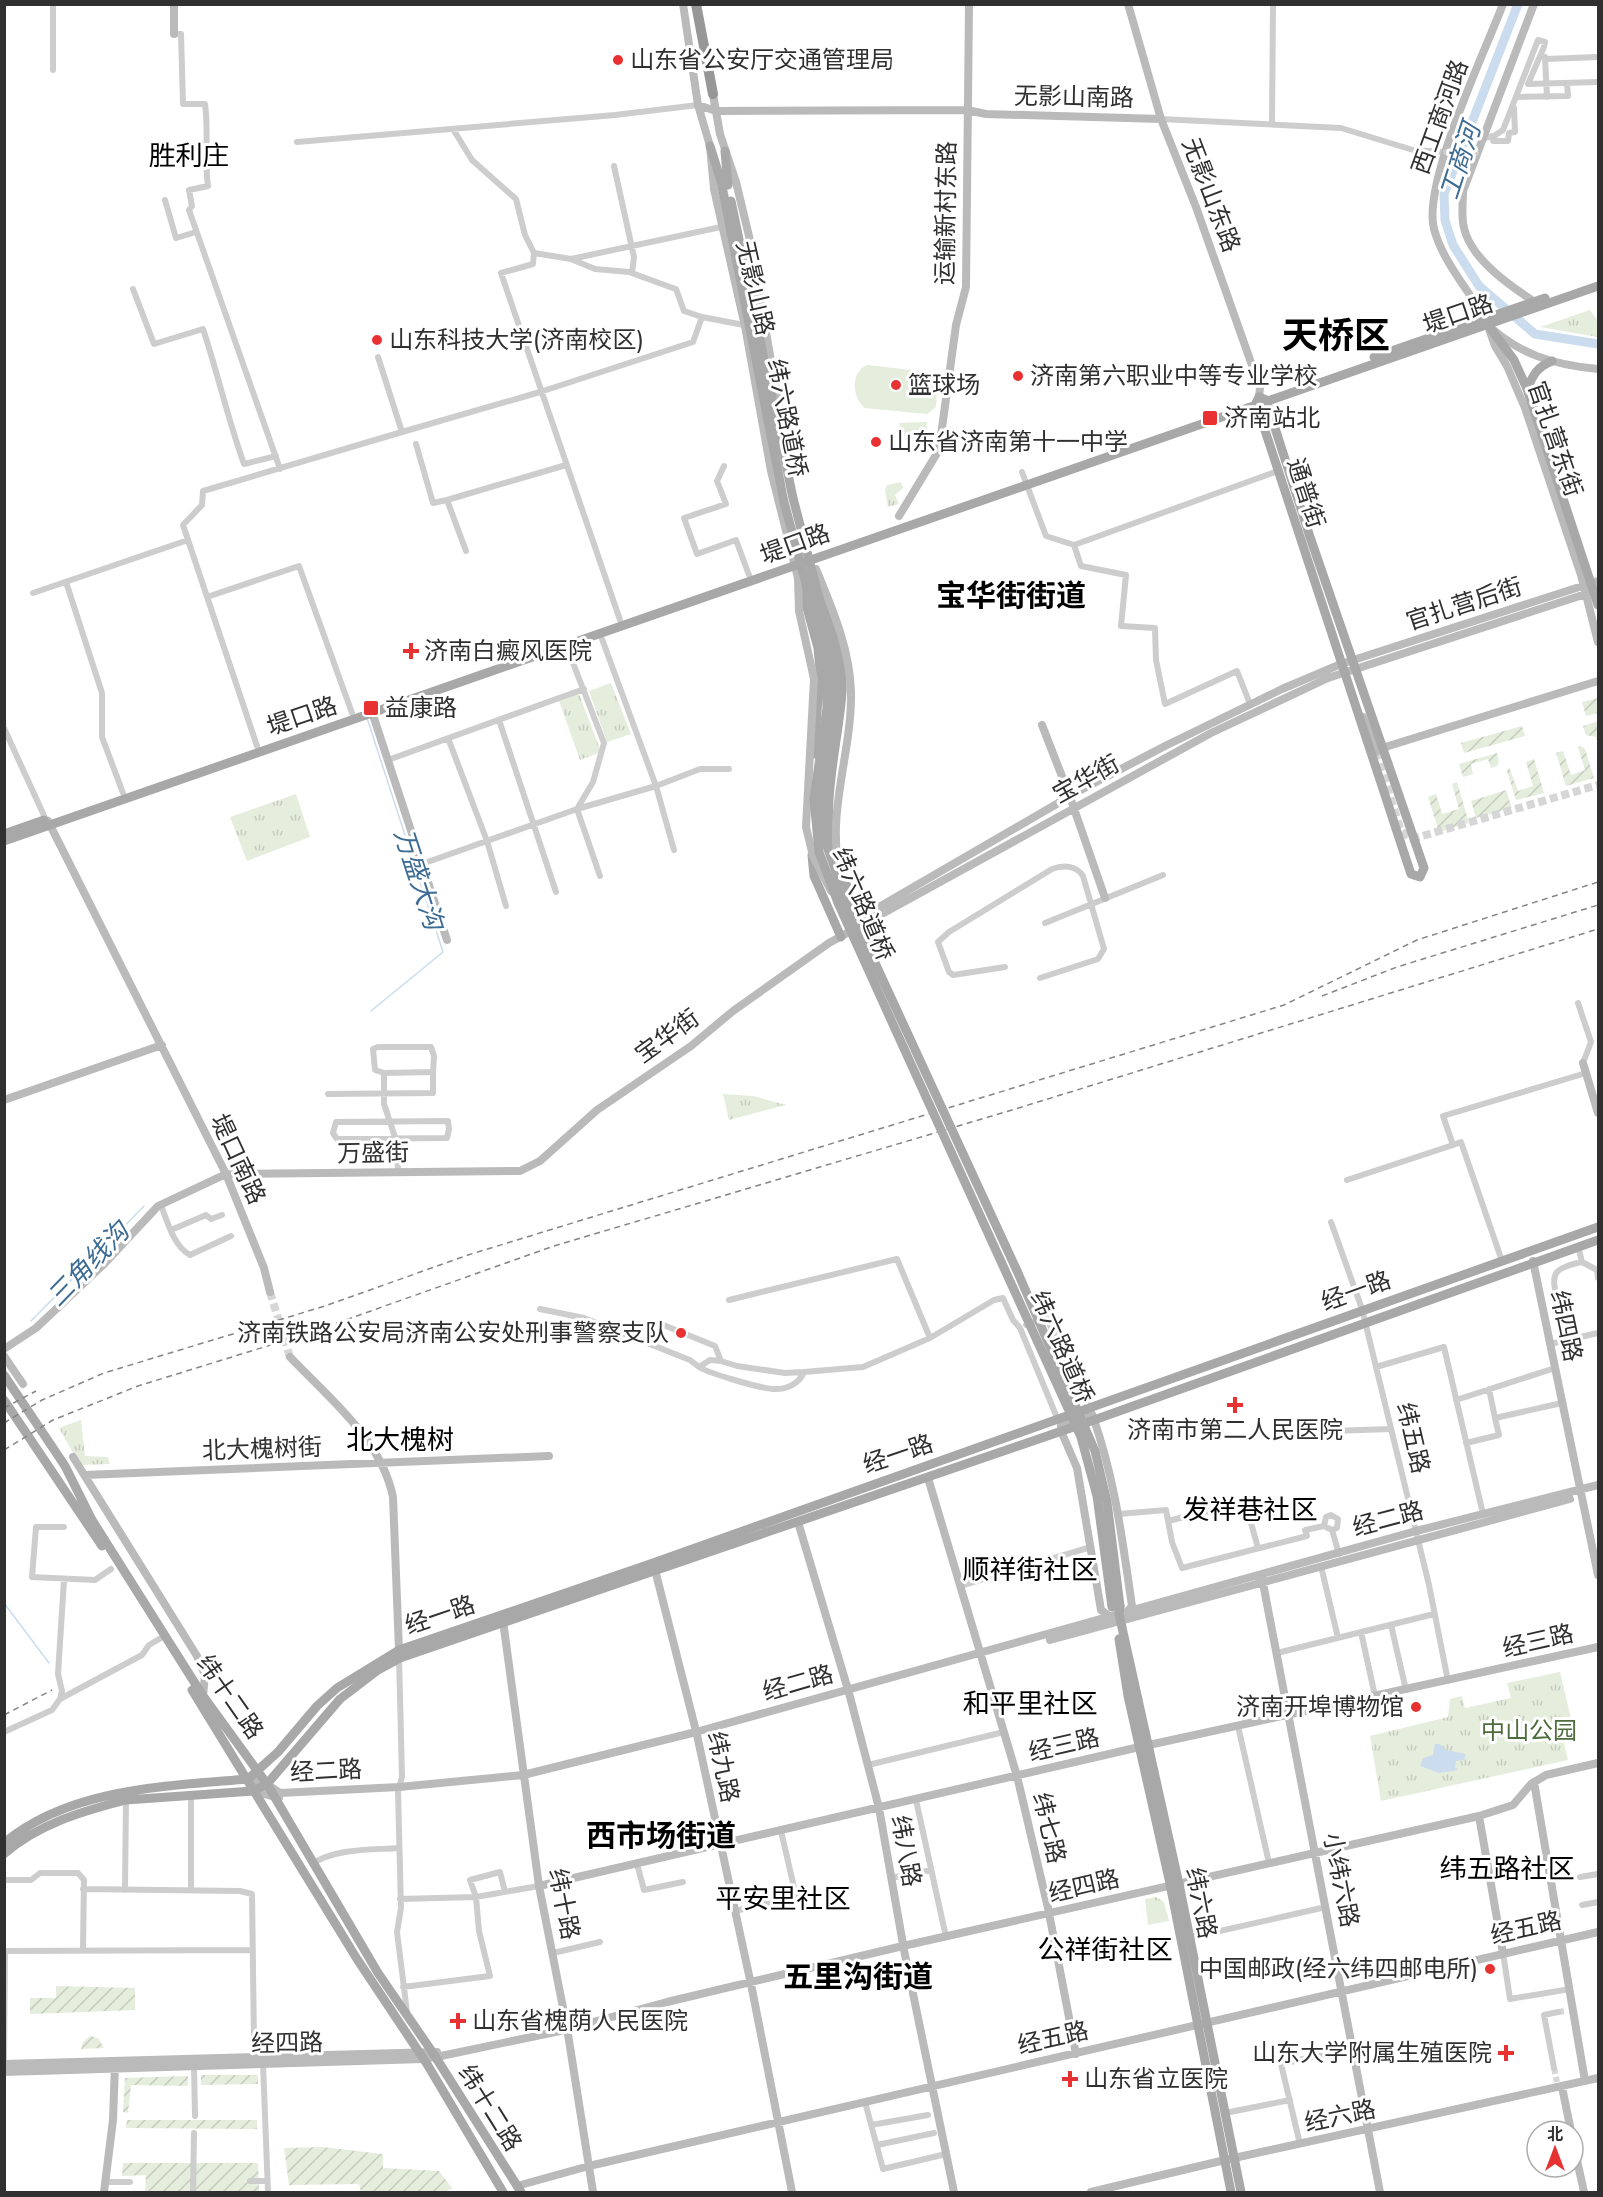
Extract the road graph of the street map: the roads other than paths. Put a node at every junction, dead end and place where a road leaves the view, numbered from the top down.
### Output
1 (53, 4) edge
2 (174, 4) edge
3 (683, 4) edge
4 (694, 4) edge
5 (969, 4) edge
6 (1128, 4) edge
7 (1273, 4) edge
8 (1503, 4) edge
9 (1534, 4) edge
10 (174, 34) joint
11 (1599, 57) edge
12 (1545, 59) junction
13 (53, 70) dead end
14 (1599, 82) edge
15 (1546, 83) junction
16 (1567, 83) junction
17 (1525, 84) junction
18 (713, 94) junction
19 (1547, 97) junction
20 (1515, 101) junction
21 (698, 105) junction
22 (967, 110) junction
23 (717, 111) junction
24 (1161, 119) junction
25 (1272, 124) junction
26 (453, 129) junction
27 (1488, 137) junction
28 (297, 142) dead end
29 (710, 146) junction
30 (725, 151) junction
31 (1446, 152) junction
32 (1476, 153) junction
33 (614, 166) dead end
34 (165, 200) dead end
35 (721, 227) junction
36 (196, 232) junction
37 (632, 244) junction
38 (534, 253) junction
39 (571, 259) junction
40 (632, 273) junction
41 (1599, 279) edge
42 (1599, 286) edge
43 (133, 290) dead end
44 (1538, 304) junction
45 (702, 317) junction
46 (1489, 322) junction
47 (745, 326) junction
48 (764, 326) junction
49 (378, 357) dead end
50 (1552, 361) junction
51 (1599, 369) edge
52 (1527, 389) junction
53 (540, 392) junction
54 (1260, 400) junction
55 (402, 432) junction
56 (416, 444) dead end
57 (276, 456) junction
58 (566, 465) junction
59 (724, 466) dead end
60 (280, 469) junction
61 (1278, 471) junction
62 (1026, 480) junction
63 (447, 500) junction
64 (899, 516) dead end
65 (188, 540) junction
66 (1074, 545) junction
67 (466, 551) dead end
68 (811, 556) junction
69 (795, 562) junction
70 (816, 569) junction
71 (749, 575) junction
72 (798, 578) junction
73 (66, 582) junction
74 (1592, 587) edge
75 (33, 593) dead end
76 (207, 597) junction
77 (1599, 605) edge
78 (620, 620) junction
79 (602, 636) junction
80 (1599, 642) edge
81 (566, 645) junction
82 (1355, 665) junction
83 (1342, 669) junction
84 (1599, 681) edge
85 (1348, 687) junction
86 (584, 689) junction
87 (1250, 704) junction
88 (372, 712) junction
89 (352, 713) junction
90 (499, 720) junction
91 (1042, 725) dead end
92 (4, 728) edge
93 (448, 738) junction
94 (257, 746) junction
95 (1379, 750) junction
96 (388, 760) junction
97 (729, 769) dead end
98 (656, 786) junction
99 (123, 793) junction
100 (1071, 797) junction
101 (1075, 808) junction
102 (577, 809) junction
103 (49, 822) junction
104 (534, 824) junction
105 (4, 834) edge
106 (4, 841) edge
107 (487, 841) junction
108 (674, 850) dead end
109 (422, 864) junction
110 (1162, 875) dead end
111 (600, 876) dead end
112 (556, 892) dead end
113 (1105, 898) junction
114 (842, 901) junction
115 (1092, 903) junction
116 (506, 906) dead end
117 (859, 917) junction
118 (1045, 923) dead end
119 (863, 927) junction
120 (841, 937) junction
121 (447, 940) dead end
122 (1005, 967) dead end
123 (1040, 978) dead end
124 (1578, 1003) dead end
125 (1599, 1040) edge
126 (1591, 1042) junction
127 (162, 1045) junction
128 (1583, 1063) joint
129 (433, 1072) junction
130 (384, 1073) junction
131 (1586, 1073) junction
132 (384, 1093) junction
133 (327, 1094) dead end
134 (4, 1100) edge
135 (1599, 1113) edge
136 (388, 1122) junction
137 (395, 1139) junction
138 (1453, 1145) junction
139 (520, 1171) joint
140 (398, 1172) junction
141 (226, 1174) junction
142 (1347, 1180) dead end
143 (161, 1205) junction
144 (222, 1215) dead end
145 (1331, 1222) dead end
146 (1599, 1227) edge
147 (171, 1230) junction
148 (231, 1236) dead end
149 (1599, 1240) edge
150 (1578, 1246) junction
151 (1502, 1260) junction
152 (1533, 1261) junction
153 (1582, 1262) junction
154 (1599, 1278) edge
155 (270, 1292) tunnel mouth
156 (729, 1300) dead end
157 (1559, 1308) dead end
158 (540, 1309) dead end
159 (1362, 1309) junction
160 (1365, 1322) junction
161 (661, 1324) dead end
162 (1020, 1328) junction
163 (1599, 1334) edge
164 (930, 1338) junction
165 (1550, 1344) junction
166 (4, 1349) edge
167 (4, 1356) edge
168 (290, 1357) tunnel mouth
169 (721, 1360) junction
170 (699, 1367) junction
171 (1376, 1367) junction
172 (1555, 1368) junction
173 (804, 1372) junction
174 (4, 1375) edge
175 (23, 1384) dead end
176 (1489, 1389) junction
177 (4, 1400) edge
178 (1456, 1400) junction
179 (1562, 1403) junction
180 (1090, 1409) junction
181 (1495, 1418) junction
182 (1058, 1420) junction
183 (1094, 1420) junction
184 (1391, 1429) junction
185 (1061, 1431) junction
186 (1331, 1431) dead end
187 (1466, 1443) junction
188 (549, 1456) dead end
189 (73, 1457) dead end
190 (383, 1463) junction
191 (85, 1475) junction
192 (927, 1478) junction
193 (1599, 1485) edge
194 (1599, 1491) edge
195 (1581, 1493) junction
196 (1119, 1514) junction
197 (1483, 1514) junction
198 (1168, 1521) junction
199 (798, 1522) junction
200 (1324, 1526) junction
201 (64, 1527) dead end
202 (1332, 1530) junction
203 (1417, 1535) junction
204 (1091, 1547) junction
205 (1258, 1548) junction
206 (1339, 1556) junction
207 (1321, 1566) junction
208 (1598, 1566) edge
209 (654, 1568) junction
210 (111, 1569) dead end
211 (1599, 1575) edge
212 (1261, 1578) junction
213 (64, 1580) junction
214 (960, 1586) junction
215 (1117, 1614) junction
216 (1434, 1614) junction
217 (503, 1621) junction
218 (1391, 1625) junction
219 (1360, 1632) junction
220 (161, 1638) junction
221 (1338, 1638) junction
222 (1599, 1647) edge
223 (1277, 1653) junction
224 (399, 1654) junction
225 (981, 1655) junction
226 (1448, 1681) junction
227 (1406, 1690) junction
228 (848, 1691) junction
229 (203, 1696) junction
230 (1375, 1696) junction
231 (60, 1700) junction
232 (1289, 1714) junction
233 (1238, 1726) junction
234 (4, 1732) edge
235 (1004, 1732) junction
236 (696, 1734) junction
237 (1144, 1746) junction
238 (1599, 1763) edge
239 (868, 1765) junction
240 (258, 1772) junction
241 (1017, 1776) junction
242 (524, 1777) junction
243 (248, 1779) junction
244 (1534, 1782) junction
245 (267, 1784) junction
246 (399, 1789) junction
247 (253, 1791) junction
248 (191, 1796) junction
249 (275, 1798) junction
250 (126, 1800) junction
251 (916, 1800) junction
252 (879, 1808) junction
253 (1479, 1816) junction
254 (781, 1831) junction
255 (4, 1843) edge
256 (720, 1845) junction
257 (398, 1848) junction
258 (1316, 1852) junction
259 (4, 1854) edge
260 (1269, 1863) junction
261 (312, 1864) junction
262 (638, 1864) junction
263 (931, 1870) junction
264 (1599, 1874) edge
265 (1580, 1877) dead end
266 (891, 1878) junction
267 (4, 1880) edge
268 (683, 1882) dead end
269 (1174, 1885) junction
270 (539, 1886) junction
271 (83, 1889) junction
272 (125, 1890) junction
273 (191, 1890) junction
274 (505, 1892) junction
275 (476, 1897) junction
276 (400, 1899) junction
277 (1599, 1902) edge
278 (1582, 1905) dead end
279 (1326, 1907) junction
280 (735, 1911) junction
281 (1050, 1914) junction
282 (1599, 1932) edge
283 (946, 1937) junction
284 (1188, 1938) junction
285 (1562, 1940) junction
286 (600, 1942) dead end
287 (903, 1946) junction
288 (83, 1949) junction
289 (252, 1950) junction
290 (5, 1951) edge
291 (553, 1953) junction
292 (1503, 1953) junction
293 (751, 1984) junction
294 (403, 1987) junction
295 (1570, 1989) junction
296 (1342, 1992) junction
297 (1558, 2012) dead end
298 (408, 2016) junction
299 (1201, 2023) junction
300 (567, 2028) junction
301 (1353, 2048) junction
302 (1076, 2054) junction
303 (434, 2055) junction
304 (421, 2056) junction
305 (4, 2059) edge
306 (262, 2060) junction
307 (4, 2064) edge
308 (115, 2064) junction
309 (194, 2065) junction
310 (1554, 2068) tunnel mouth
311 (4, 2072) edge
312 (1599, 2078) edge
313 (1585, 2081) junction
314 (932, 2086) junction
315 (1559, 2086) junction
316 (1290, 2100) junction
317 (865, 2102) junction
318 (1224, 2113) junction
319 (928, 2115) dead end
320 (195, 2116) dead end
321 (1568, 2119) edge
322 (780, 2123) junction
323 (871, 2125) junction
324 (1369, 2130) junction
325 (194, 2133) dead end
326 (934, 2133) dead end
327 (1300, 2144) junction
328 (877, 2145) junction
329 (946, 2154) junction
330 (1230, 2159) junction
331 (589, 2166) junction
332 (105, 2181) junction
333 (250, 2181) dead end
334 (267, 2181) junction
335 (130, 2182) dead end
336 (519, 2189) edge
337 (1105, 2191) edge
338 (503, 2192) edge
339 (104, 2193) edge
340 (193, 2193) edge
341 (268, 2193) edge
342 (593, 2193) edge
343 (792, 2193) edge
344 (954, 2193) edge
345 (1090, 2193) edge
346 (1231, 2193) edge
347 (1241, 2193) edge
348 (1380, 2193) edge

1 - 13 street
2 - 10 street
3 - 21 street, 无影山路
4 - 18 street, 无影山路
4 - 18 highway
5 - 22 street, 运输新村东路
6 - 24 street, 无影山东路
7 - 25 street
8 - 31 street, 西工商河路
9 - 27 street, 西工商河路
10 - 36 street
11 - 12 street
12 - 15 street
12 - 17 street
14 - 16 street
15 - 16 street
15 - 17 street
15 - 19 street
16 - 19 street
17 - 20 street
18 - 23 street, 无影山路
19 - 20 street
20 - 27 street
20 - 27 street
21 - 23 street, 无影山南路
21 - 26 street
21 - 29 street, 无影山路
22 - 23 street, 无影山南路
22 - 24 street, 无影山南路
22 - 64 street, 运输新村东路
23 - 30 street, 无影山路
24 - 25 street, 无影山南路
24 - 54 street, 无影山东路
25 - 31 street, 无影山南路
26 - 28 street
26 - 38 street
27 - 32 street, 西工商河路
29 - 35 street, 无影山路
29 - 114 main road, 纬六路道桥, bridge
30 - 48 street, 无影山路
30 - 114 main road, 纬六路道桥, bridge
31 - 32 street, 无影山南路, bridge
31 - 46 street, 西工商河路
32 - 44 street, 西工商河路
33 - 37 street
34 - 36 street
35 - 37 street
35 - 47 street, 无影山路
36 - 57 street
37 - 39 street
37 - 40 street
38 - 39 street
38 - 53 street
39 - 40 street
40 - 45 street
41 - 44 main road, 堤口路
42 - 44 main road, 堤口路
43 - 57 street
44 - 46 main road, 堤口路
45 - 47 street
45 - 53 street
46 - 50 street, 西工商河路
46 - 52 main road, 官扎营东街
46 - 54 main road, 堤口路
46 - 74 street, 官扎营东街
47 - 48 street
47 - 69 street, 无影山路
48 - 68 street, 无影山路
49 - 55 street
50 - 51 street, 西工商河路
50 - 52 main road, 官扎营东街
52 - 74 main road, 官扎营东街
53 - 55 street
53 - 58 street
54 - 61 main road, 通普街
54 - 62 main road, 堤口路
54 - 82 main road, 通普街
55 - 60 street
56 - 63 street
57 - 60 street
58 - 63 street
58 - 78 street
59 - 71 street
60 - 65 street
61 - 66 street
61 - 83 main road, 通普街
62 - 66 street
62 - 68 main road, 堤口路
63 - 67 street
65 - 73 street
65 - 76 street
66 - 87 street
68 - 69 main road, 堤口路
68 - 70 street, 无影山路
69 - 71 main road, 堤口路
69 - 72 street, 无影山路
69 - 79 main road, 堤口路
70 - 114 street, 无影山路, bridge
70 - 117 main road
71 - 78 main road, 堤口路
72 - 114 street, 无影山路, bridge
72 - 120 main road
73 - 75 street
73 - 99 street
74 - 77 main road, 官扎营东街
74 - 80 street, 官扎营东街
74 - 82 street, 官扎营后街
76 - 89 street
76 - 94 street
78 - 89 main road, 堤口路
79 - 81 main road, 堤口路
79 - 98 street
81 - 86 street
81 - 88 main road, 堤口路
82 - 83 street, 宝华街
82 - 95 main road, 通普街
83 - 85 main road, 通普街
83 - 87 street, 宝华街
83 - 101 street, 宝华街
84 - 95 street
85 - 95 street
85 - 95 main road, 通普街
86 - 90 street
86 - 102 street
87 - 100 street, 宝华街
88 - 96 street
88 - 103 main road, 堤口路
89 - 94 main road, 堤口路
90 - 93 street
90 - 104 street
91 - 100 street
92 - 103 street
93 - 96 street
93 - 107 street
94 - 99 main road, 堤口路
96 - 109 street
97 - 98 street
98 - 102 street
98 - 108 street
99 - 103 main road, 堤口路
100 - 101 street
100 - 117 street, 宝华街
101 - 113 street
101 - 119 street, 宝华街
102 - 104 street
102 - 111 street
103 - 105 main road, 堤口路
103 - 106 main road, 堤口路
103 - 127 street, 堤口南路
104 - 107 street
104 - 112 street
107 - 109 street
107 - 116 street
109 - 121 street
110 - 113 street
113 - 115 street
114 - 215 main road, 纬六路道桥, bridge
115 - 118 street
115 - 122 street
115 - 123 street
117 - 119 main road
117 - 120 street, 宝华街
119 - 120 street, 宝华街
120 - 139 street, 宝华街
124 - 126 street
125 - 126 street
126 - 128 street
127 - 134 street
127 - 141 street, 堤口南路
128 - 131 street
129 - 130 street
129 - 130 street
129 - 132 street
130 - 132 street
131 - 135 street
131 - 138 street
132 - 133 street
132 - 136 street
136 - 137 street
136 - 137 street
136 - 137 street
137 - 140 street
138 - 142 street
138 - 151 street
139 - 140 street, 万盛街
140 - 141 street, 万盛街
141 - 143 street
141 - 155 street, 堤口南路
143 - 147 street
143 - 166 street
144 - 147 street
145 - 159 street, 纬五路
146 - 151 main road, 经一路
147 - 148 street
149 - 150 main road, 经一路
150 - 152 main road, 经一路
150 - 153 street
151 - 159 main road, 经一路
152 - 160 main road, 经一路
152 - 165 street, 纬四路
153 - 154 street
153 - 157 street
156 - 164 street
158 - 170 street
159 - 160 street, 纬五路
159 - 180 main road, 经一路
160 - 171 street, 纬五路
160 - 183 main road, 经一路
161 - 169 street
162 - 164 street
162 - 180 street
162 - 182 street
163 - 165 street
164 - 173 street
165 - 172 street, 纬四路
167 - 175 street
168 - 190 street
169 - 170 street
169 - 173 street
170 - 173 street
171 - 178 street
171 - 184 street, 纬五路
172 - 176 street
172 - 179 street, 纬四路
174 - 229 main road, 纬十二路
176 - 178 street
176 - 181 street
177 - 220 main road, 纬十二路
178 - 187 street
179 - 181 street
179 - 195 street, 纬四路
180 - 182 main road, 经一路
180 - 183 street, 纬六路
180 - 185 street
181 - 187 street
182 - 209 main road, 经一路
183 - 185 main road, 经一路
183 - 196 street, 纬六路
184 - 186 street
184 - 203 street, 纬五路
185 - 192 main road, 经一路
185 - 204 street, 纬六路
187 - 197 street
188 - 190 street, 北大槐树街
189 - 191 street
190 - 191 street, 北大槐树街
190 - 224 street
191 - 229 street
192 - 199 main road, 经一路
192 - 214 street, 纬七路
193 - 195 street, 经二路
194 - 195 street, 经二路
195 - 197 street, 经二路
195 - 203 street, 经二路
195 - 208 street, 纬四路
196 - 198 street
196 - 215 street, 纬六路
197 - 203 street, 经二路
198 - 205 street
198 - 205 street
199 - 209 main road, 经一路
199 - 228 street, 纬八路
200 - 202 street
200 - 202 street
200 - 205 street
201 - 213 street
202 - 206 street
203 - 206 street, 经二路
203 - 216 street, 纬五路
204 - 214 street
204 - 215 street, 纬六路
206 - 207 street, 经二路
206 - 212 street, 经二路
207 - 212 street, 经二路
207 - 221 street
208 - 211 street, 纬四路
209 - 217 main road, 经一路
209 - 224 main road, 经一路
209 - 236 street, 纬九路
210 - 213 street
212 - 215 street, 经二路
212 - 223 street, 小纬六路
213 - 231 street
214 - 225 street, 纬七路
215 - 225 street, 经二路
215 - 237 main road, 纬六路
216 - 218 street
216 - 226 street, 纬五路
217 - 224 main road, 经一路
217 - 242 street, 纬十路
218 - 219 street
218 - 227 street
219 - 221 street
219 - 230 street
220 - 231 street
220 - 243 main road, 纬十二路
221 - 223 street
222 - 226 street, 经三路
223 - 232 street, 小纬六路
224 - 240 main road, 经一路
224 - 245 main road, 经一路
224 - 246 street
225 - 228 street, 经二路
225 - 235 street, 纬七路
226 - 227 street, 经三路
227 - 230 street, 经三路
228 - 236 street, 经二路
228 - 239 street, 纬八路
229 - 240 main road, 纬十二路
230 - 232 street, 经三路
231 - 234 street
232 - 233 street, 经三路
232 - 258 street, 小纬六路
233 - 237 street, 经三路
233 - 260 street
235 - 239 street
235 - 241 street, 纬七路
236 - 242 street, 经二路
236 - 256 street, 纬九路
237 - 241 street, 经三路
237 - 269 main road, 纬六路
238 - 244 street, 经四路
239 - 252 street, 纬八路
240 - 243 main road, 经一路
240 - 245 main road, 纬十二路
241 - 251 street, 经三路
241 - 281 street, 纬七路
242 - 246 street, 经二路
242 - 270 street, 纬十路
243 - 245 street, 经二路
243 - 247 main road, 纬十二路
243 - 255 main road, 经二路
244 - 253 street, 经四路
244 - 285 street
245 - 246 street, 经二路
245 - 247 main road, 经一路
245 - 249 main road, 纬十二路
246 - 249 street, 经二路
246 - 257 street
247 - 248 main road, 经二路
247 - 249 street, 经二路
247 - 304 main road, 纬十二路
248 - 250 main road, 经二路
248 - 273 street
249 - 261 main road, 纬十二路
250 - 259 main road, 经二路
250 - 272 street
251 - 252 street, 经三路
251 - 263 street
252 - 254 street, 经三路
252 - 266 street, 纬八路
253 - 258 street, 经四路
253 - 292 street
254 - 256 street, 经三路
254 - 280 street
256 - 262 street, 经三路
256 - 280 street, 纬九路
257 - 261 street
257 - 276 street
258 - 260 street, 经四路
258 - 279 street, 小纬六路
260 - 269 street, 经四路
261 - 298 main road, 纬十二路
262 - 268 street
262 - 270 street, 经三路
263 - 266 street
263 - 283 street
264 - 265 street
266 - 287 street, 纬八路
267 - 271 street
269 - 281 street, 经四路
269 - 284 main road, 纬六路
269 - 299 main road, 纬六路
270 - 274 street
270 - 291 street, 纬十路
271 - 272 street
271 - 288 street
272 - 273 street
273 - 289 street
274 - 275 street
274 - 275 street
275 - 276 street
275 - 294 street
276 - 294 street
277 - 278 street
279 - 284 street
279 - 296 street, 小纬六路
280 - 293 street, 纬九路
281 - 283 street, 经四路
281 - 302 street, 纬七路
282 - 285 street, 经五路
283 - 287 street, 经四路
284 - 299 main road, 纬六路
285 - 292 street, 经五路
285 - 295 street
286 - 291 street
287 - 293 street, 经四路
287 - 314 street, 纬八路
288 - 289 street
288 - 290 street
289 - 306 street
290 - 305 street
291 - 300 street, 纬十路
292 - 295 street
292 - 296 street, 经五路
293 - 300 street, 经四路
293 - 322 street, 纬九路
294 - 298 street
295 - 313 street
296 - 299 street, 经五路
296 - 301 street, 小纬六路
297 - 310 street
298 - 303 main road, 纬十二路
299 - 302 street, 经五路
299 - 318 main road, 纬六路
299 - 330 main road, 纬六路
300 - 303 street, 经四路
300 - 331 street, 纬十路
301 - 316 street
301 - 324 street, 小纬六路
302 - 314 street, 经五路
303 - 304 street, 经四路
303 - 336 main road, 纬十二路
304 - 306 street, 经四路
304 - 338 main road, 纬十二路
306 - 308 street, 经四路
306 - 309 street, 经四路
306 - 334 street
307 - 308 street, 经四路
308 - 309 street, 经四路
308 - 311 street, 经四路
308 - 332 street
309 - 320 street
312 - 313 street, 经六路
313 - 315 street, 经六路
314 - 317 street, 经五路
314 - 329 street, 纬八路
315 - 321 street
315 - 324 street, 经六路
316 - 318 street
316 - 327 street
317 - 322 street, 经五路
317 - 323 street
318 - 330 main road, 纬六路
319 - 323 street
322 - 331 street, 经五路
322 - 343 street, 纬九路
323 - 328 street
324 - 327 street, 经六路
324 - 348 street, 小纬六路
325 - 340 street
326 - 328 street
327 - 330 street, 经六路
328 - 329 street
329 - 344 street, 纬八路
330 - 337 street, 经六路
330 - 346 main road, 纬六路
330 - 347 main road, 纬六路
331 - 336 street, 经五路
331 - 342 street, 纬十路
332 - 335 street
332 - 339 street
333 - 334 street
334 - 341 street
337 - 345 street, 经六路

